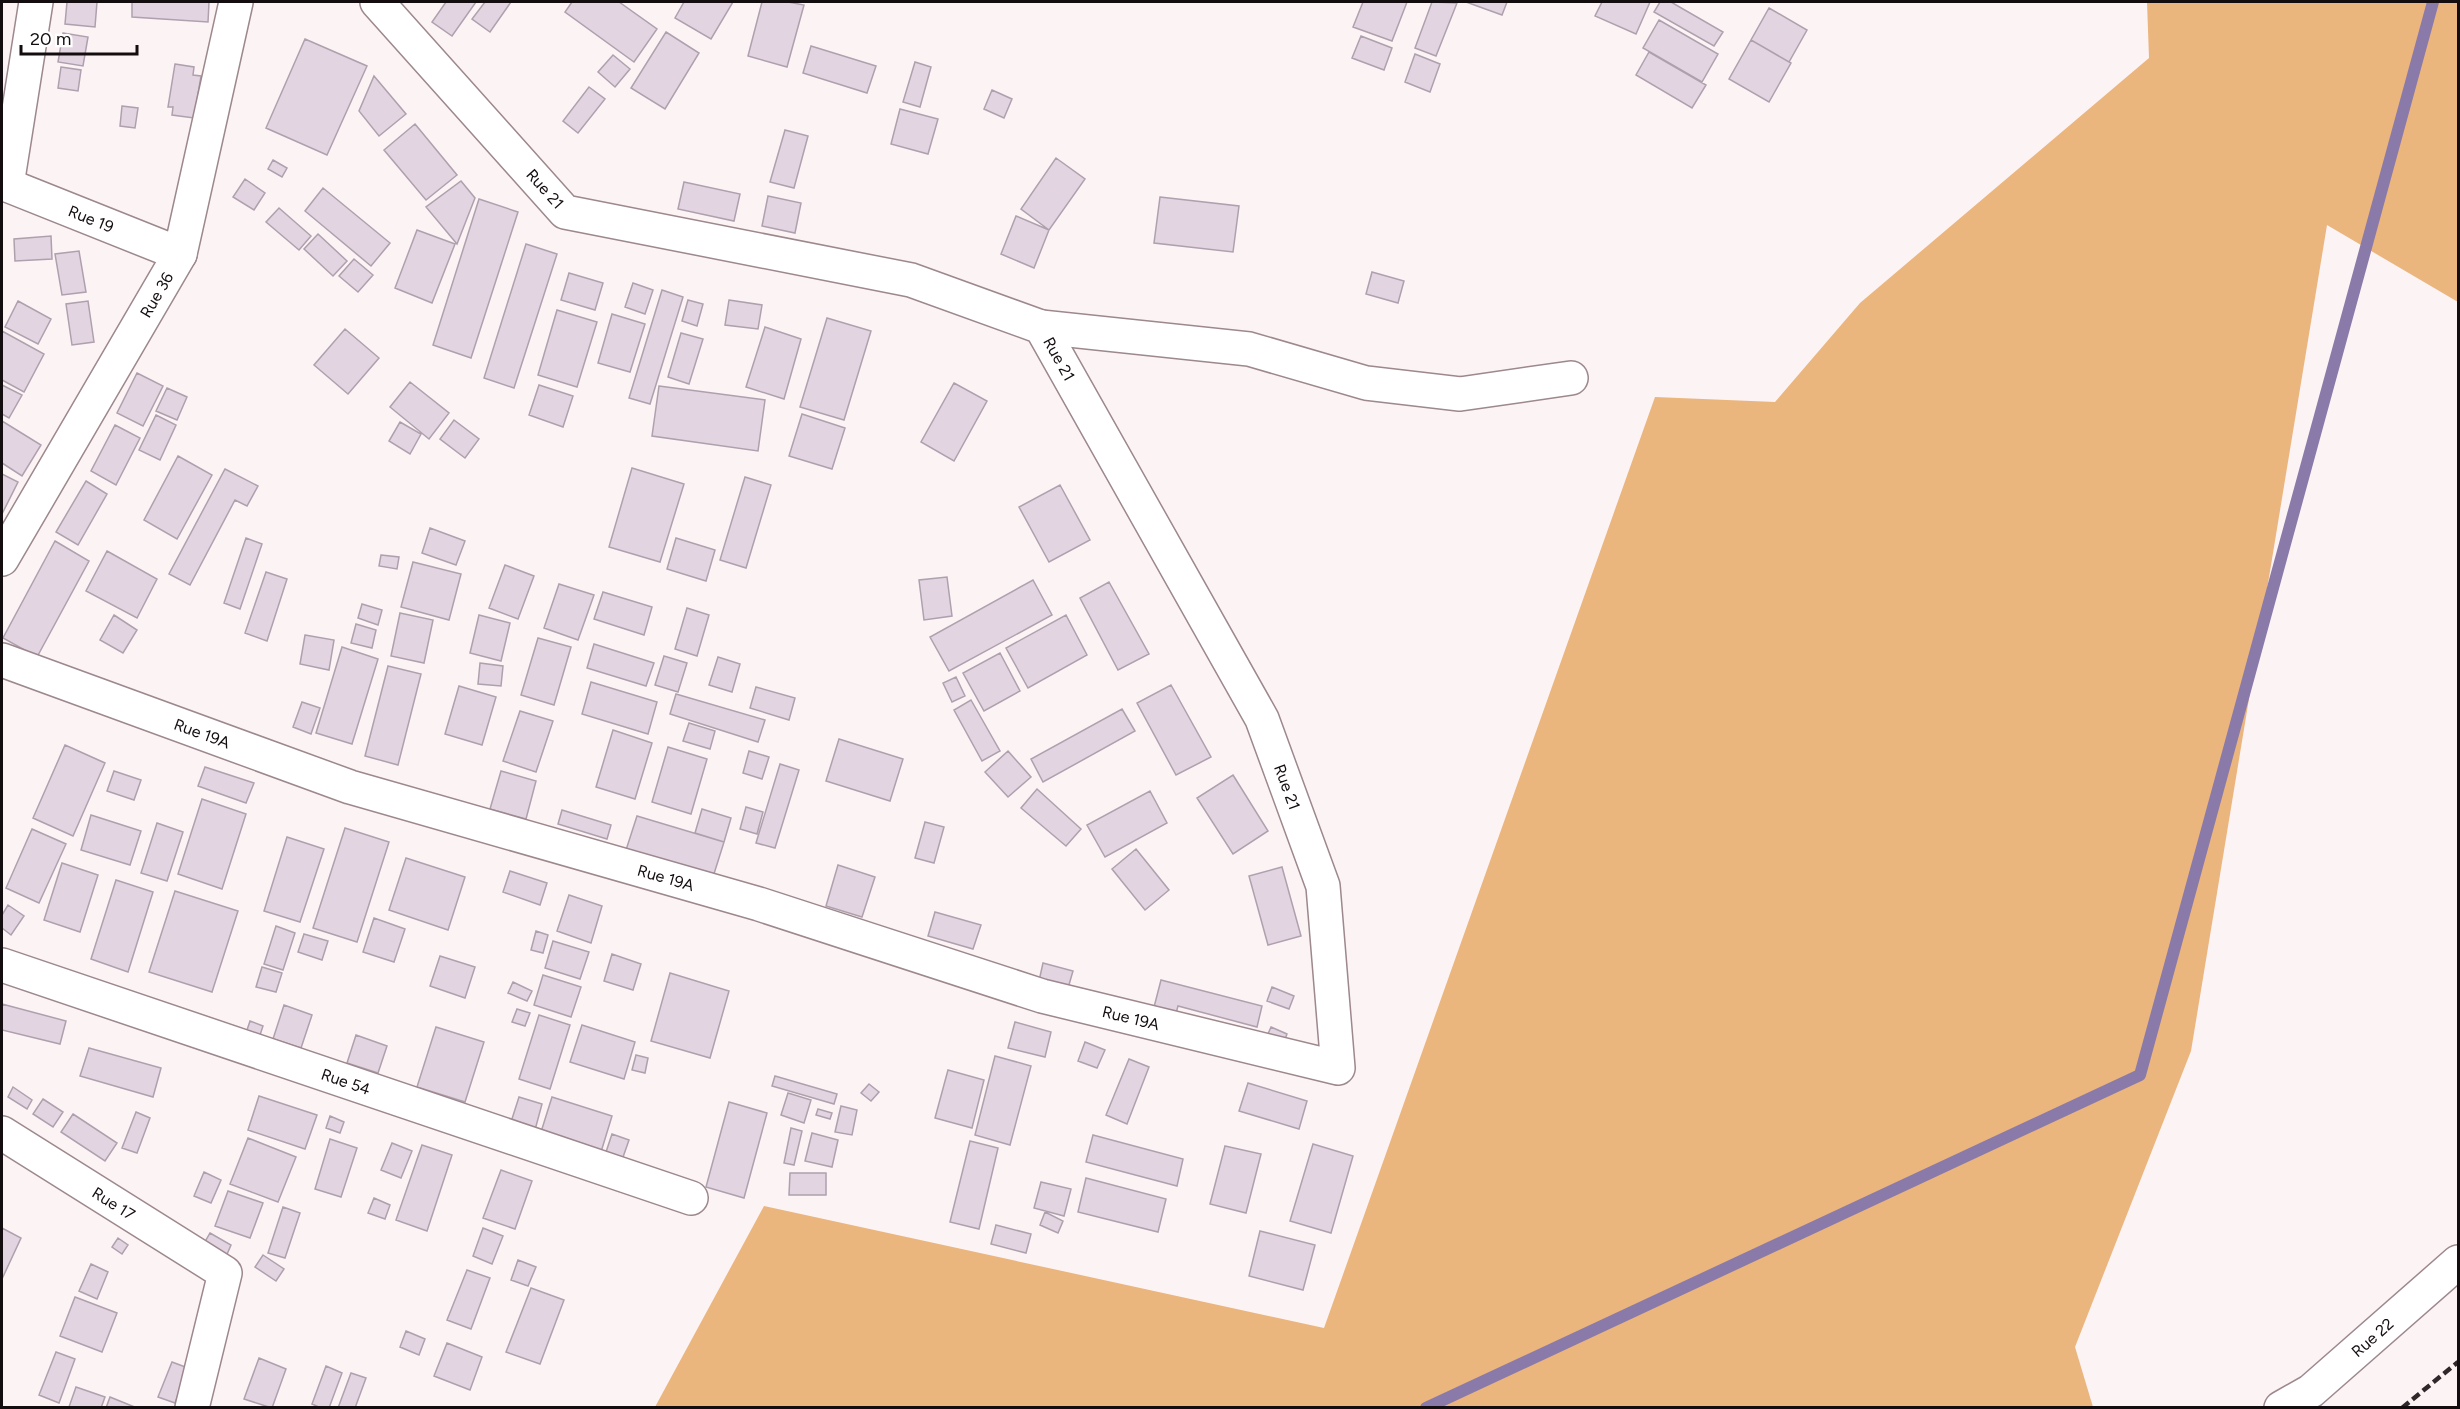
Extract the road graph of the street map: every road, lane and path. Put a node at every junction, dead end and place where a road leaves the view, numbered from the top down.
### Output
1 (36, 2) edge
2 (236, 2) edge
3 (376, 2) edge
4 (4, 184) edge
5 (180, 255) junction
6 (1041, 327) junction
7 (1571, 378) dead end
8 (2, 560) edge
9 (2, 660) edge
10 (2, 965) edge
11 (1338, 1068) joint
12 (2, 1133) edge
13 (691, 1198) dead end
14 (2458, 1262) edge
15 (192, 1407) edge
16 (2281, 1407) edge

1 - 4 street
2 - 5 street, Rue 36
3 - 6 street, Rue 21
4 - 5 street, Rue 19
5 - 8 street, Rue 36
6 - 7 street
6 - 11 street, Rue 21
9 - 11 street, Rue 19A
10 - 13 street, Rue 54
12 - 15 street, Rue 17
14 - 16 street, Rue 22

